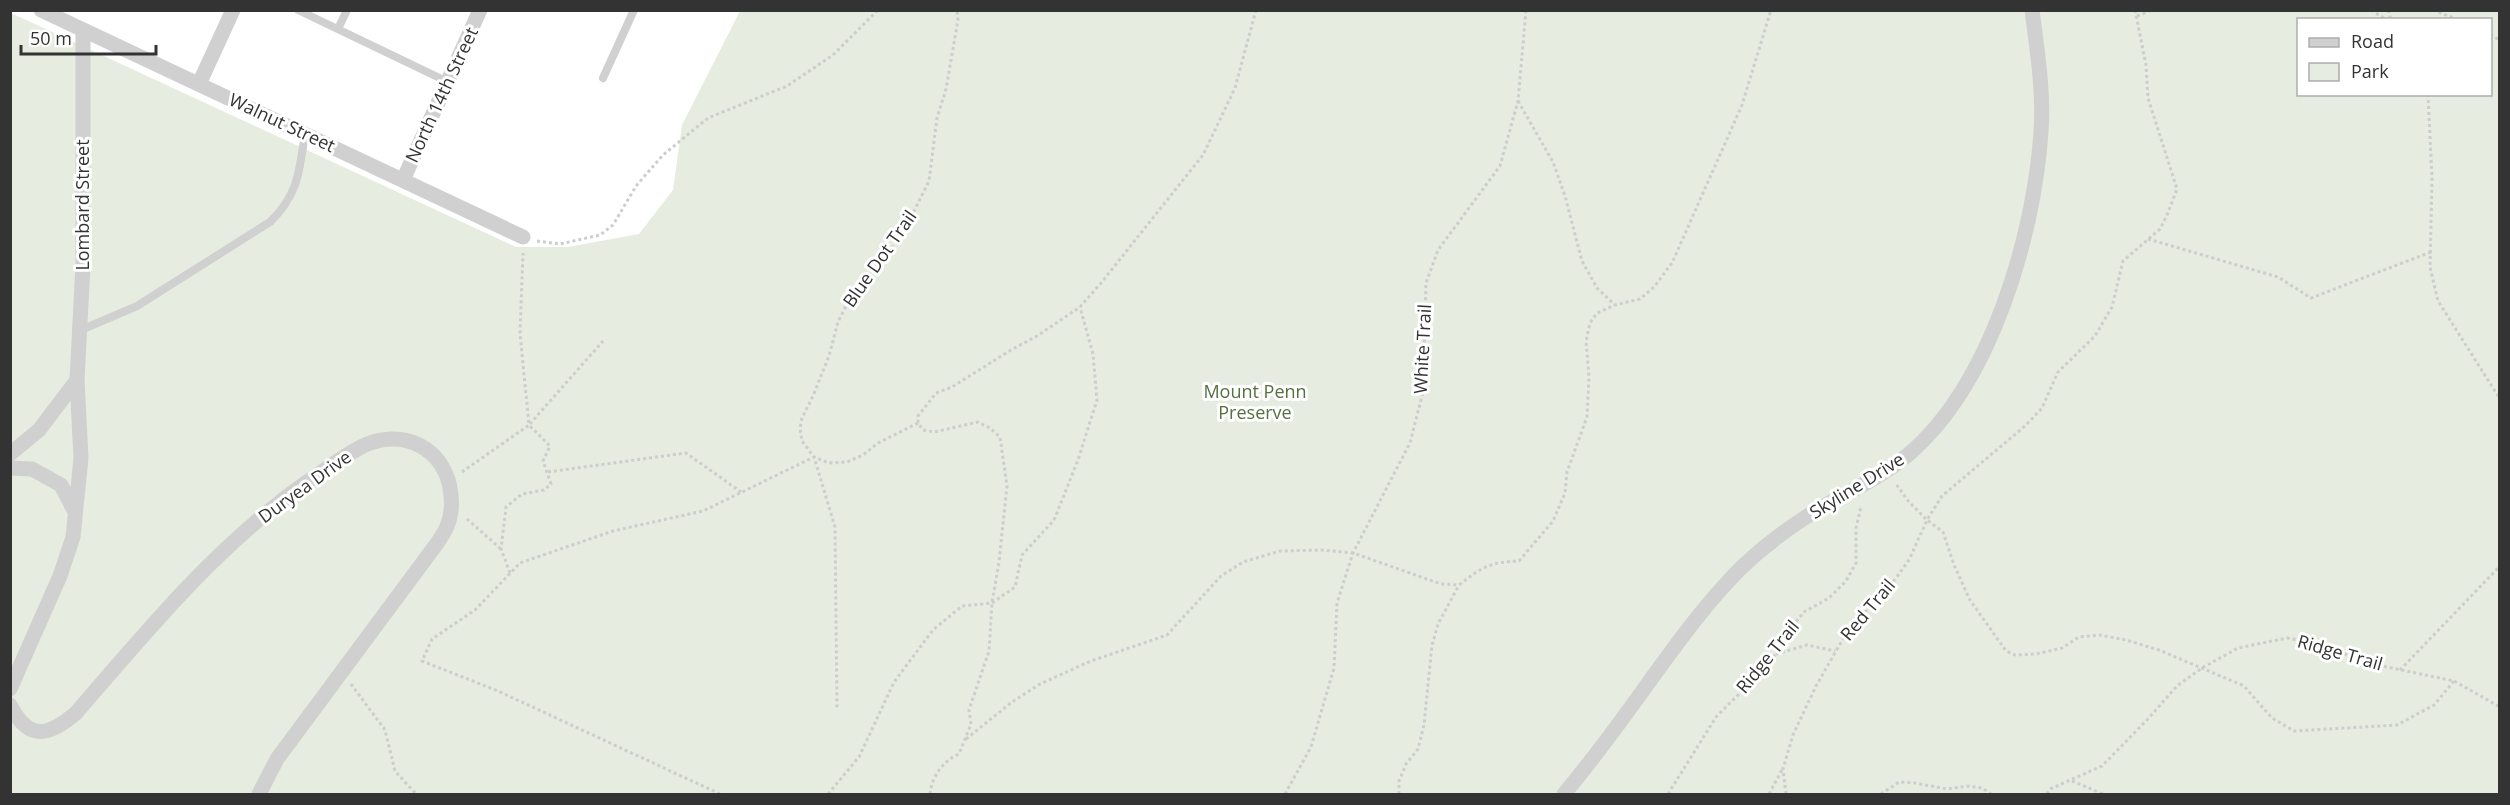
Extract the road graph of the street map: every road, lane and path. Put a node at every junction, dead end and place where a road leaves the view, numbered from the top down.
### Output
1 (41, 10) edge
2 (233, 10) edge
3 (298, 10) edge
4 (347, 10) edge
5 (480, 10) edge
6 (634, 10) edge
7 (878, 10) edge
8 (957, 10) edge
9 (1257, 10) edge
10 (1526, 10) edge
11 (1771, 10) edge
12 (2032, 10) edge
13 (2135, 10) edge
14 (2152, 10) edge
15 (2371, 10) edge
16 (2433, 10) edge
17 (2137, 16) junction
18 (2385, 18) edge
19 (2454, 18) edge
20 (82, 30) junction
21 (338, 30) junction
22 (603, 78) dead end
23 (448, 82) junction
24 (199, 84) junction
25 (2428, 96) edge
26 (1518, 101) junction
27 (305, 134) junction
28 (403, 180) junction
29 (523, 237) junction
30 (2148, 239) junction
31 (2431, 252) junction
32 (1615, 305) junction
33 (1080, 307) junction
34 (81, 330) junction
35 (603, 341) dead end
36 (77, 380) junction
37 (2499, 399) edge
38 (918, 423) junction
39 (529, 425) junction
40 (10, 454) edge
41 (814, 457) junction
42 (10, 468) edge
43 (1888, 471) junction
44 (548, 472) junction
45 (450, 483) junction
46 (1864, 486) junction
47 (741, 492) junction
48 (452, 505) junction
49 (75, 515) junction
50 (1927, 520) junction
51 (501, 549) junction
52 (1353, 553) junction
53 (2499, 566) edge
54 (510, 573) junction
55 (1459, 585) junction
56 (992, 603) junction
57 (1835, 651) junction
58 (1775, 655) junction
59 (2202, 668) junction
60 (2400, 670) junction
61 (342, 672) junction
62 (2454, 681) junction
63 (10, 689) edge
64 (10, 705) edge
65 (2499, 707) edge
66 (837, 709) dead end
67 (966, 739) junction
68 (1783, 768) junction
69 (2071, 780) junction
70 (259, 795) edge
71 (416, 795) edge
72 (720, 795) edge
73 (828, 795) edge
74 (930, 795) edge
75 (1285, 795) edge
76 (1398, 795) edge
77 (1564, 795) edge
78 (1668, 795) edge
79 (1769, 795) edge
80 (1786, 795) edge
81 (1881, 795) edge
82 (1991, 795) edge
83 (2047, 795) edge
84 (2103, 795) edge

1 - 20 street, Walnut Street
2 - 24 street
3 - 21 lane
4 - 21 lane
5 - 23 street, North 14th Street
6 - 22 lane
7 - 29 path
8 - 41 path, Blue Dot Trail
9 - 33 path
10 - 26 path, White Trail
11 - 32 path
12 - 43 street, Skyline Drive
13 - 17 path, Red Trail
14 - 17 path
15 - 18 path
16 - 19 path
17 - 30 path, Red Trail
20 - 24 street, Walnut Street
20 - 34 street, Lombard Street
21 - 23 lane
23 - 28 street, North 14th Street
24 - 27 street, Walnut Street
25 - 31 path
26 - 32 path
26 - 52 path, White Trail
27 - 28 street, Walnut Street
27 - 34 lane
28 - 29 street, Walnut Street
29 - 39 path
30 - 31 path
30 - 50 path, Red Trail
31 - 37 path
32 - 55 path
33 - 38 path
33 - 56 path
34 - 36 street, Lombard Street
35 - 39 path
36 - 40 street
36 - 49 street
38 - 41 path
38 - 56 path
39 - 44 path
39 - 45 path
41 - 47 path
41 - 66 path, Blue Dot Trail
42 - 49 street
43 - 46 street, Skyline Drive
43 - 50 path
44 - 47 path
44 - 51 path
45 - 48 street, Duryea Drive
45 - 64 street, Duryea Drive
46 - 58 path, Ridge Trail
46 - 77 street, Skyline Drive
47 - 54 path
48 - 51 path
48 - 61 street, Duryea Drive
49 - 63 street
50 - 57 path, Red Trail
50 - 59 path
51 - 54 path
52 - 55 path
52 - 67 path
52 - 75 path, White Trail
53 - 60 path
54 - 72 path
55 - 76 path
56 - 67 path
56 - 73 path
57 - 58 path
57 - 68 path, Red Trail
58 - 78 path, Ridge Trail
59 - 60 path, Ridge Trail
59 - 62 path
59 - 69 path, Ridge Trail
60 - 62 path, Ridge Trail
61 - 70 street, Duryea Drive
61 - 71 path
62 - 65 path, Ridge Trail
67 - 74 path
68 - 79 path
68 - 80 path, Red Trail
69 - 83 path, Ridge Trail
69 - 84 path
81 - 82 path

